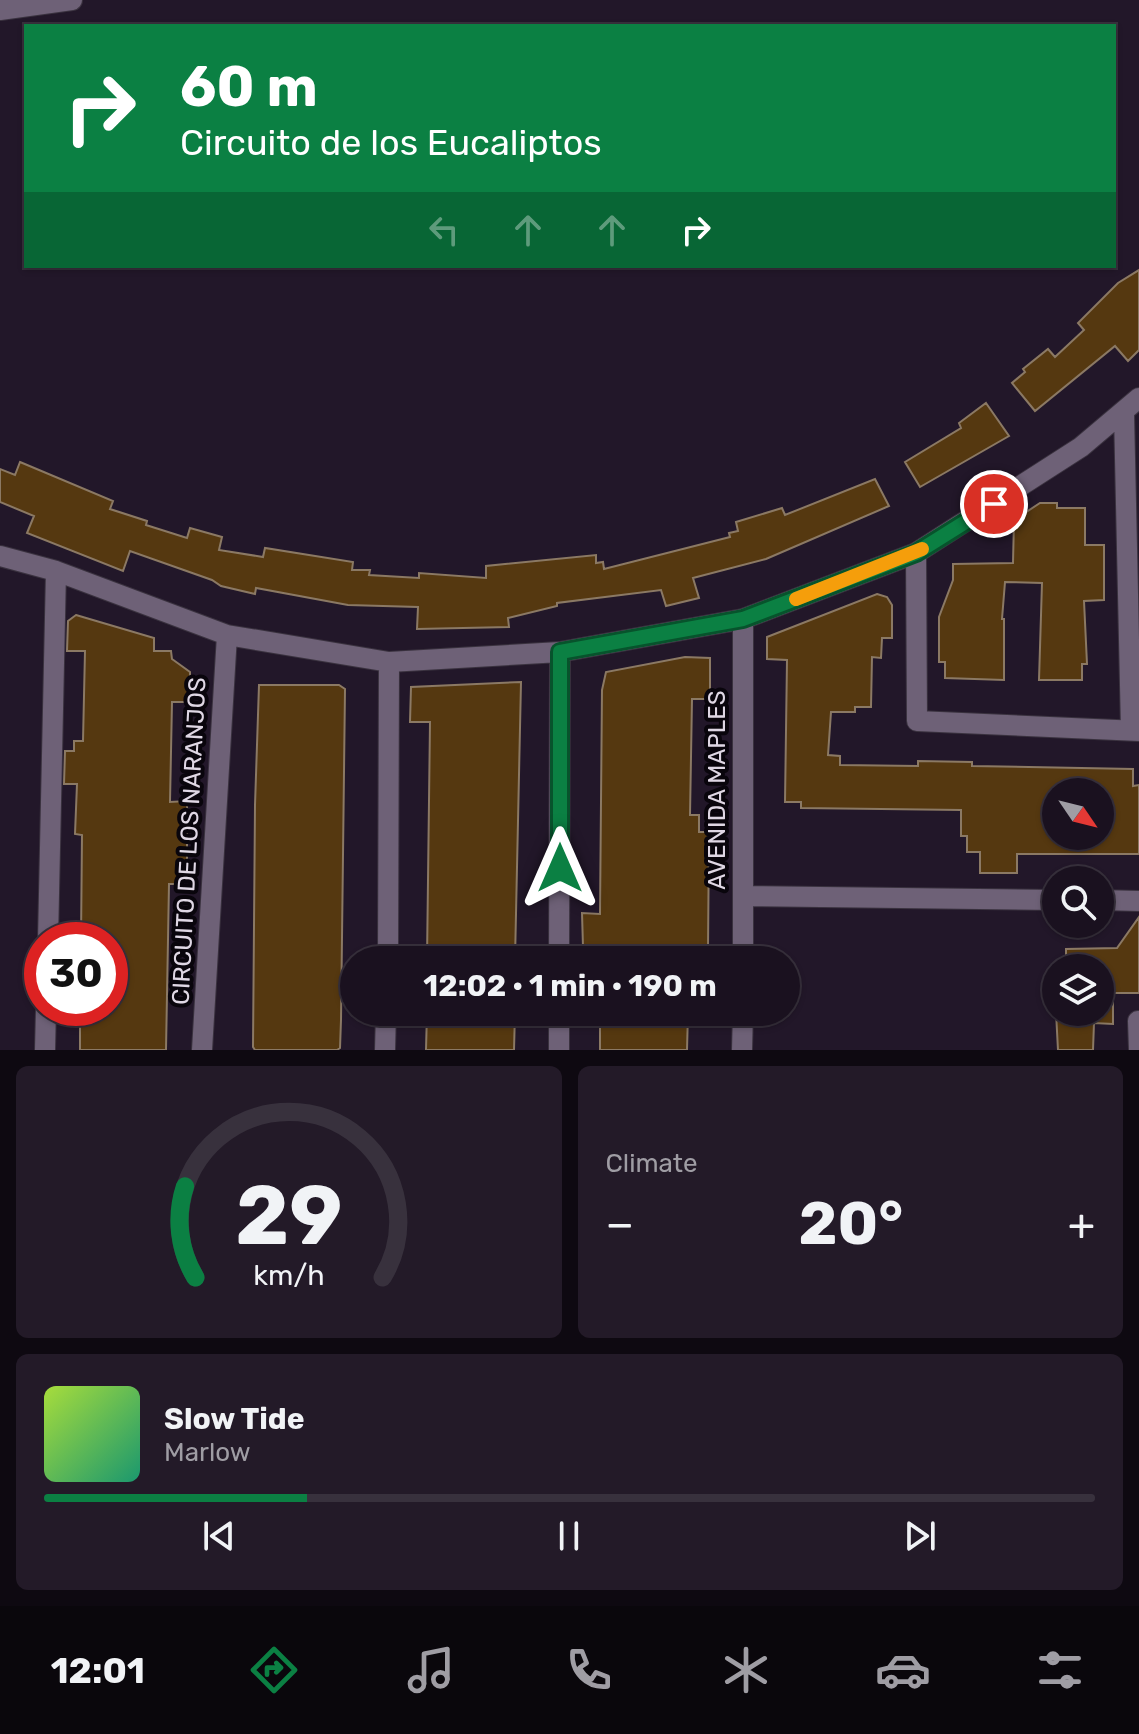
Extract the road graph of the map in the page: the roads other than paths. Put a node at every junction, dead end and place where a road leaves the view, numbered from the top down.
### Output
1 (72, 0) edge
2 (0, 10) edge
3 (1139, 398) edge
4 (1124, 413) junction
5 (916, 553) junction
6 (0, 556) edge
7 (56, 571) junction
8 (743, 619) junction
9 (227, 635) junction
10 (560, 652) junction
11 (389, 662) junction
12 (1135, 731) edge
13 (744, 896) junction
14 (1042, 900) edge
15 (1114, 900) edge
16 (1139, 901) edge
17 (48, 922) edge
18 (388, 946) edge
19 (559, 946) edge
20 (743, 946) edge
21 (1138, 1021) edge
22 (46, 1026) edge
23 (386, 1026) edge
24 (559, 1026) edge
25 (743, 1026) edge
26 (45, 1050) edge
27 (202, 1050) edge
28 (385, 1050) edge
29 (559, 1050) edge
30 (742, 1050) edge
31 (1139, 1050) edge

1 - 2 street
3 - 4 street
4 - 5 street
4 - 12 street
5 - 8 street
5 - 12 street
6 - 7 street
7 - 9 street
7 - 17 street
8 - 10 street
8 - 13 street, AVENIDA MAPLES
9 - 11 street
9 - 27 street, CIRCUITO DE LOS NARANJOS
10 - 11 street
10 - 19 street
11 - 18 street
13 - 14 street
13 - 20 street, AVENIDA MAPLES
15 - 16 street
21 - 31 street
22 - 26 street
23 - 28 street
24 - 29 street
25 - 30 street

